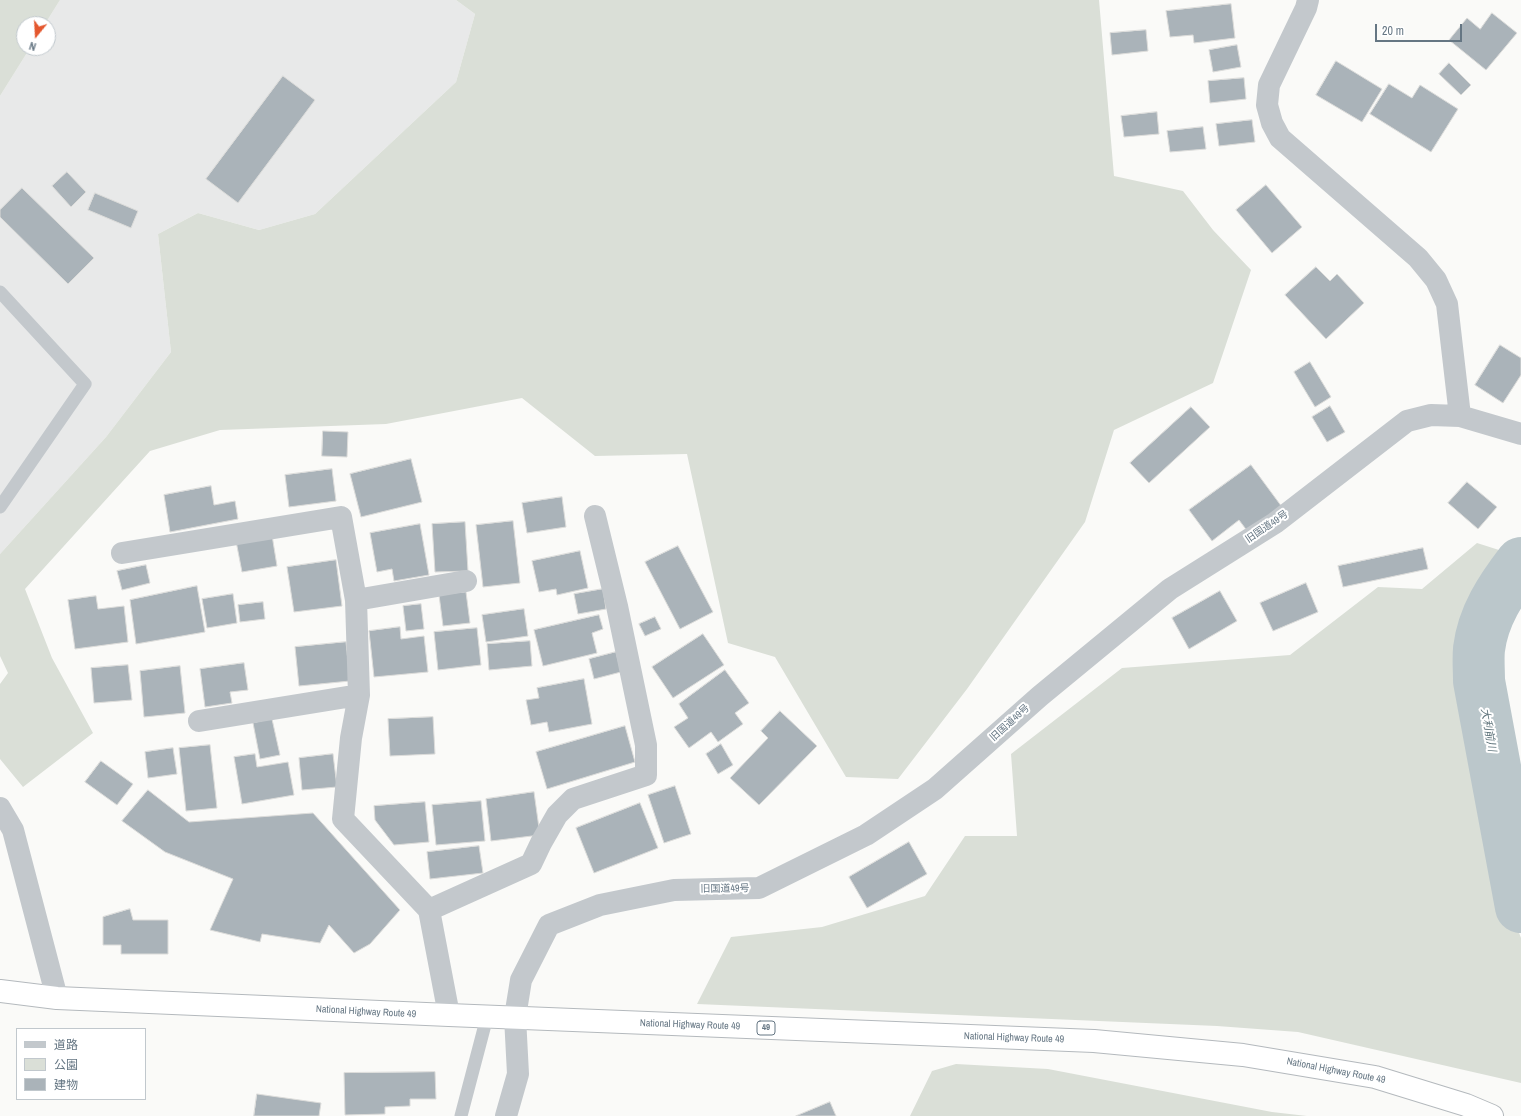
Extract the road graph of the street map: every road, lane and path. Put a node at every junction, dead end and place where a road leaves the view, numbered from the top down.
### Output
1 (1308, 0) edge
2 (0, 292) edge
3 (1460, 416) junction
4 (1521, 434) edge
5 (0, 507) edge
6 (595, 516) dead end
7 (122, 553) dead end
8 (466, 581) dead end
9 (356, 600) junction
10 (359, 695) junction
11 (199, 721) dead end
12 (0, 808) edge
13 (429, 910) junction
14 (0, 991) edge
15 (57, 998) junction
16 (449, 1015) junction
17 (487, 1016) junction
18 (515, 1017) junction
19 (460, 1116) edge
20 (506, 1116) edge
21 (1492, 1116) edge

1 - 3 street
2 - 5 lane
3 - 4 street, 旧国道49号
3 - 18 street, 旧国道49号
6 - 13 street
7 - 9 street
8 - 9 street
9 - 10 street
10 - 11 street
10 - 13 street
12 - 15 street
13 - 16 street
14 - 15 highway, National Highway Route 49 / 49
15 - 16 highway, National Highway Route 49 / 49
16 - 17 highway, National Highway Route 49 / 49
17 - 18 highway, National Highway Route 49 / 49
17 - 19 lane
18 - 20 street, 旧国道49号
18 - 21 highway, National Highway Route 49 / 49

